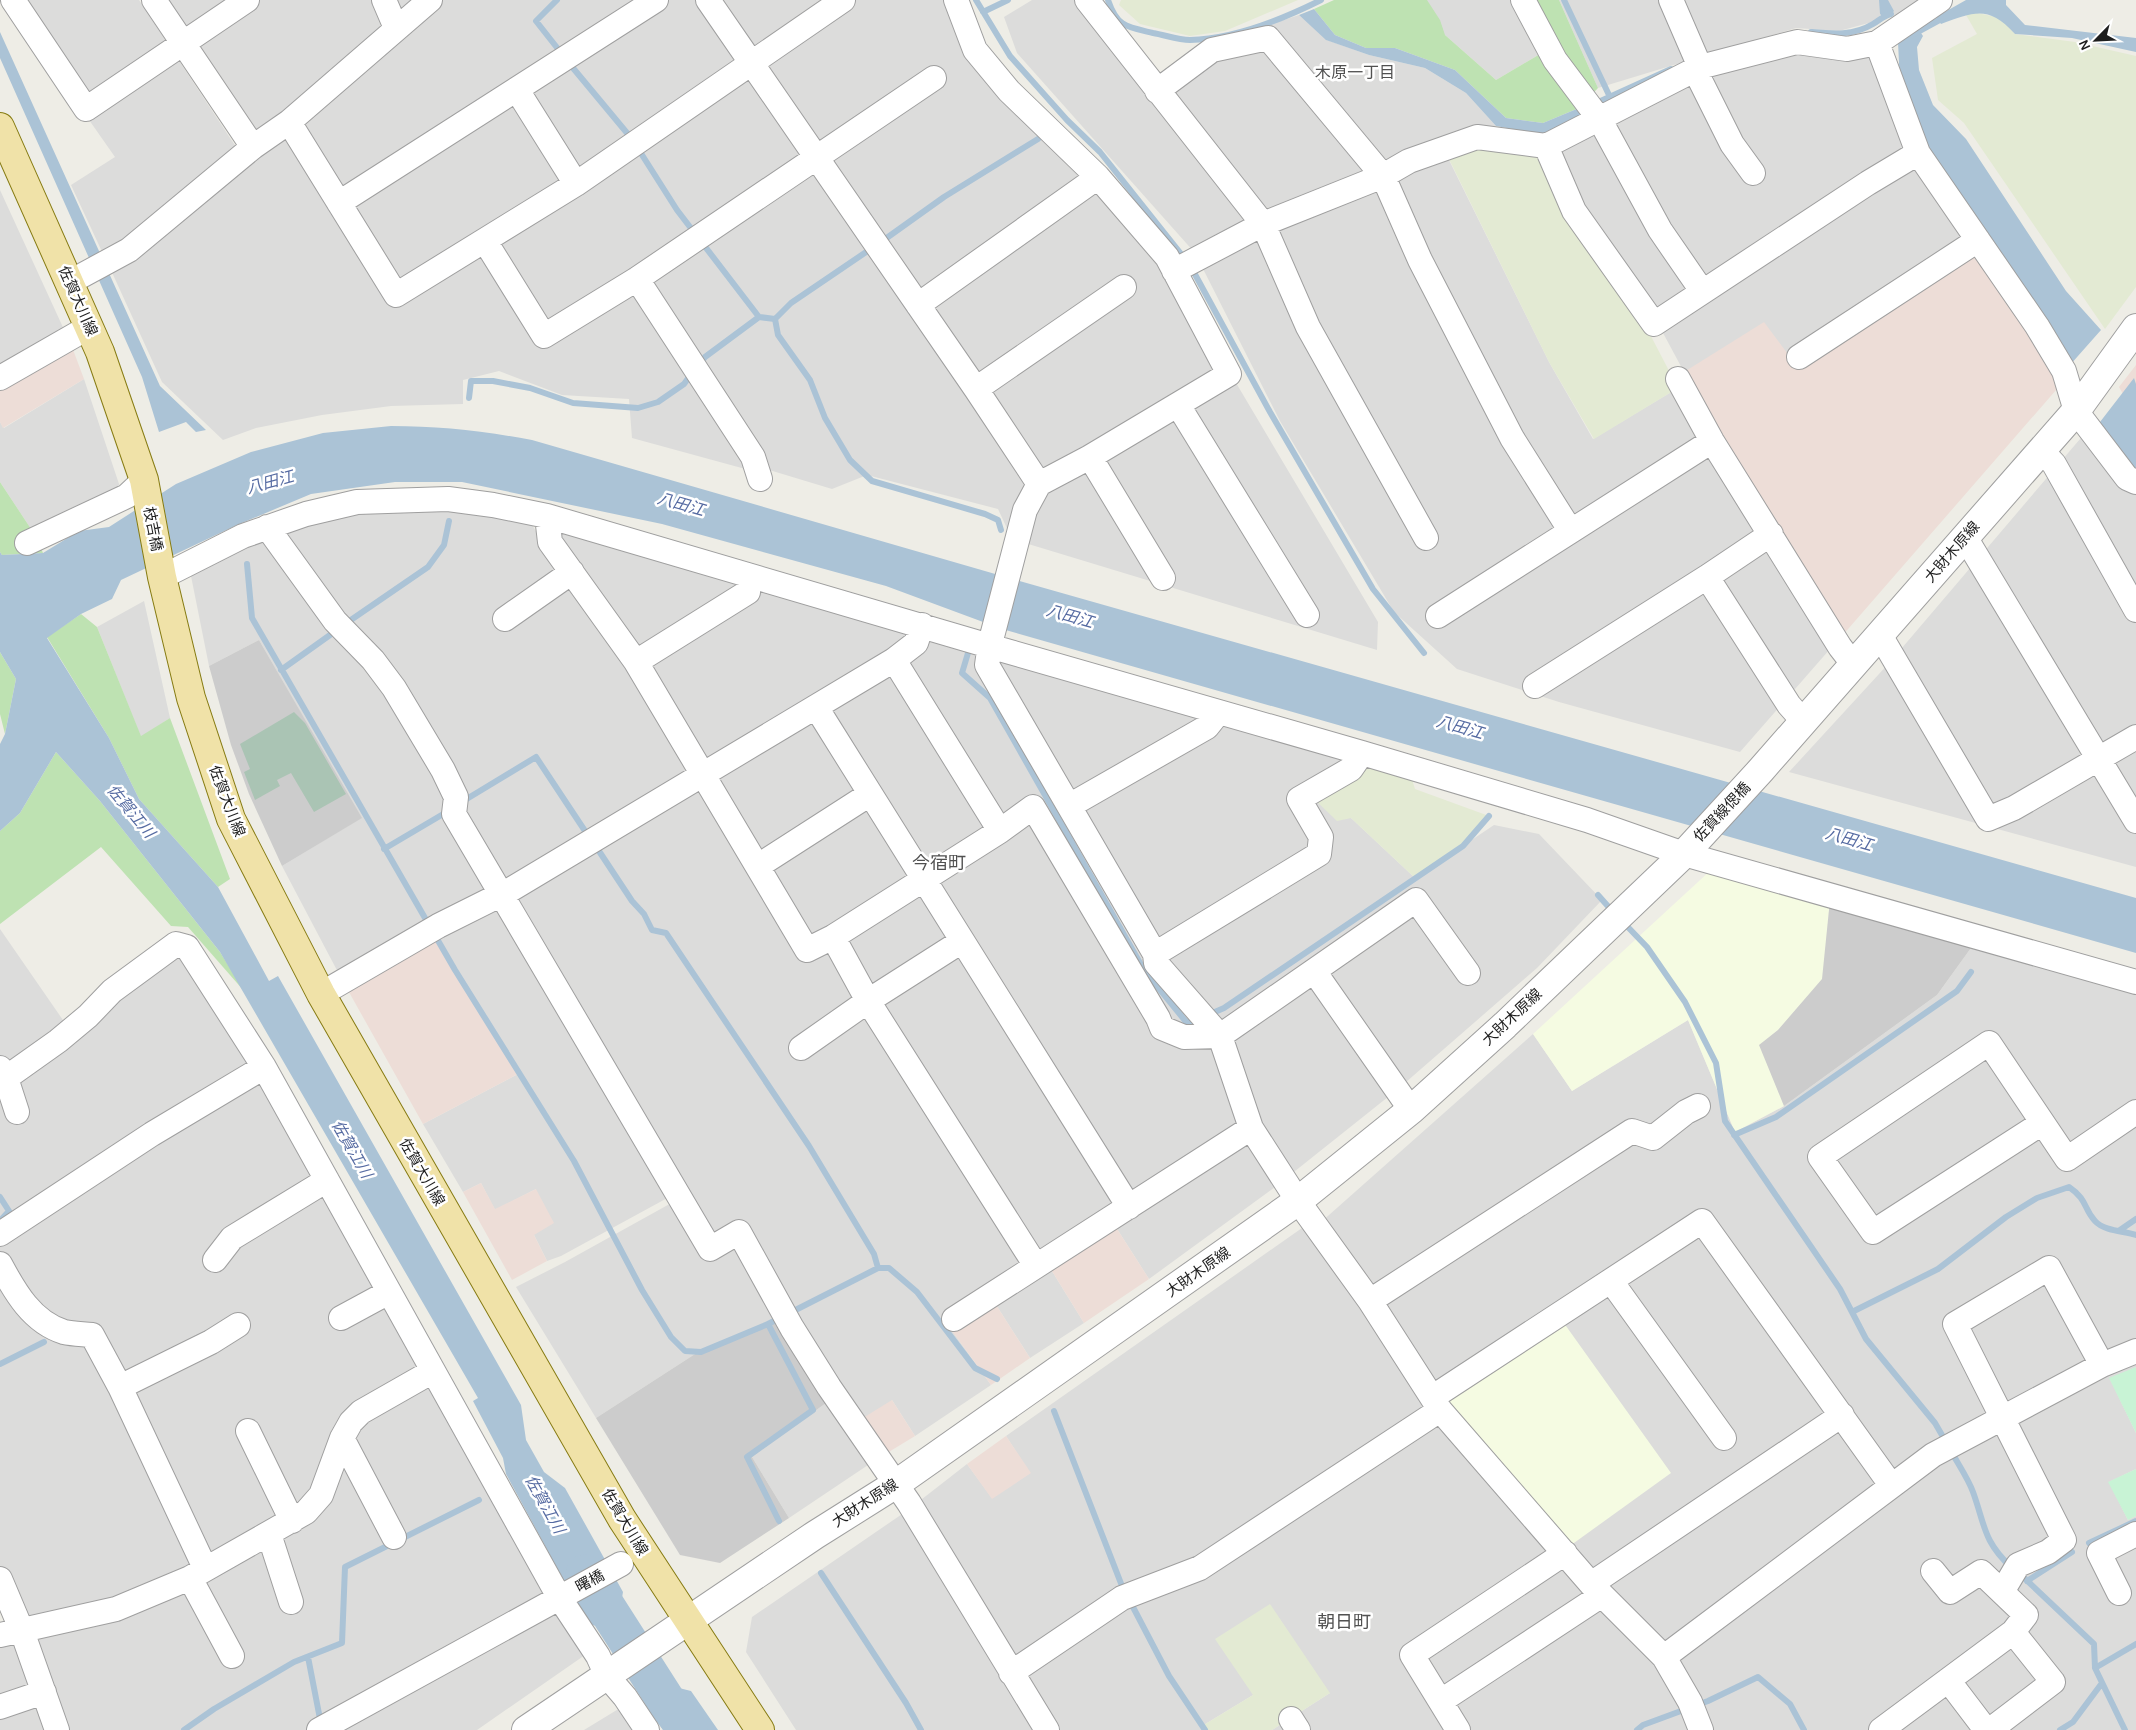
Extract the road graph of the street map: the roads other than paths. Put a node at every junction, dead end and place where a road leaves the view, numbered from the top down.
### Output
1 (13, 0) edge
2 (154, 0) edge
3 (247, 0) edge
4 (384, 0) edge
5 (430, 0) edge
6 (656, 0) edge
7 (708, 0) edge
8 (843, 0) edge
9 (956, 0) edge
10 (1087, 0) edge
11 (1523, 0) edge
12 (1671, 0) edge
13 (1940, 0) edge
14 (396, 28) junction
15 (1893, 33) junction
16 (184, 44) junction
17 (1697, 59) junction
18 (750, 64) junction
19 (934, 78) dead end
20 (517, 90) junction
21 (1157, 91) junction
22 (1600, 120) junction
23 (290, 122) junction
24 (0, 127) edge
25 (1546, 146) junction
26 (253, 147) junction
27 (1918, 153) junction
28 (816, 160) junction
29 (8, 164) edge
30 (1753, 173) dead end
31 (1383, 176) junction
32 (1098, 177) junction
33 (576, 184) junction
34 (339, 203) junction
35 (1262, 224) junction
36 (1978, 240) junction
37 (485, 241) junction
38 (1174, 271) junction
39 (81, 276) junction
40 (637, 278) junction
41 (1124, 287) dead end
42 (1702, 291) junction
43 (918, 305) junction
44 (89, 327) junction
45 (2136, 328) edge
46 (1799, 357) dead end
47 (0, 378) edge
48 (1678, 379) dead end
49 (976, 389) junction
50 (1178, 406) junction
51 (2076, 411) junction
52 (1712, 441) junction
53 (2041, 450) junction
54 (1090, 458) junction
55 (760, 479) dead end
56 (144, 480) junction
57 (2136, 482) edge
58 (1039, 484) junction
59 (547, 516) junction
60 (267, 527) junction
61 (1570, 530) junction
62 (1771, 534) junction
63 (1965, 537) junction
64 (1426, 538) dead end
65 (27, 542) dead end
66 (572, 572) junction
67 (1707, 577) junction
68 (162, 578) junction
69 (1163, 578) dead end
70 (748, 592) dead end
71 (2136, 610) edge
72 (1307, 615) dead end
73 (1438, 616) dead end
74 (505, 619) dead end
75 (922, 625) junction
76 (1880, 635) junction
77 (990, 644) junction
78 (894, 660) junction
79 (636, 662) junction
80 (1854, 665) junction
81 (1535, 686) dead end
82 (816, 707) junction
83 (1219, 712) junction
84 (1804, 722) junction
85 (2136, 737) edge
86 (1362, 753) junction
87 (2100, 759) junction
88 (1761, 770) joint
89 (704, 776) junction
90 (870, 794) junction
91 (1069, 806) junction
92 (2136, 821) edge
93 (1000, 831) junction
94 (1684, 854) junction
95 (758, 866) junction
96 (922, 879) junction
97 (502, 894) junction
98 (833, 937) junction
99 (962, 941) junction
100 (1156, 954) junction
101 (1314, 970) junction
102 (1468, 974) dead end
103 (2136, 982) edge
104 (321, 994) junction
105 (868, 1001) junction
106 (1220, 1036) junction
107 (802, 1048) dead end
108 (264, 1067) junction
109 (3, 1073) edge
110 (1698, 1106) dead end
111 (1412, 1110) junction
112 (17, 1112) dead end
113 (2136, 1112) edge
114 (2042, 1123) junction
115 (1251, 1128) junction
116 (327, 1180) junction
117 (1298, 1201) junction
118 (1129, 1208) junction
119 (0, 1234) edge
120 (215, 1260) dead end
121 (1036, 1266) junction
122 (1, 1270) edge
123 (1611, 1281) junction
124 (389, 1292) junction
125 (1370, 1301) junction
126 (342, 1318) dead end
127 (954, 1319) dead end
128 (238, 1325) dead end
129 (2136, 1351) edge
130 (2102, 1365) junction
131 (433, 1371) junction
132 (120, 1387) junction
133 (1436, 1403) junction
134 (1842, 1415) junction
135 (2003, 1419) junction
136 (248, 1431) dead end
137 (342, 1438) junction
138 (1724, 1438) dead end
139 (896, 1484) junction
140 (1891, 1485) junction
141 (292, 1521) junction
142 (269, 1534) junction
143 (2136, 1534) edge
144 (394, 1537) dead end
145 (2064, 1540) junction
146 (1565, 1553) junction
147 (2099, 1553) junction
148 (621, 1564) dead end
149 (1933, 1571) dead end
150 (198, 1573) junction
151 (2010, 1577) junction
152 (0, 1580) edge
153 (1597, 1589) junction
154 (2119, 1594) dead end
155 (559, 1597) junction
156 (291, 1602) dead end
157 (680, 1628) junction
158 (2013, 1632) junction
159 (11, 1633) edge
160 (232, 1656) dead end
161 (1664, 1657) junction
162 (1011, 1673) junction
163 (608, 1676) junction
164 (1948, 1680) junction
165 (44, 1692) junction
166 (1440, 1701) junction
167 (0, 1707) edge
168 (1695, 1715) edge
169 (325, 1727) edge
170 (57, 1730) edge
171 (526, 1730) edge
172 (647, 1730) edge
173 (760, 1730) edge
174 (1047, 1730) edge
175 (1458, 1730) edge
176 (1881, 1730) edge
177 (1988, 1730) edge

1 - 16 street
2 - 16 street
3 - 16 street
4 - 14 street
5 - 14 street
6 - 20 street
7 - 18 street
8 - 18 street
9 - 32 street
10 - 21 street
11 - 22 street
12 - 17 street
13 - 15 street
14 - 23 street
15 - 17 street
15 - 27 street
16 - 26 street
17 - 22 street
17 - 30 street
18 - 28 street
18 - 33 street
19 - 28 street
20 - 33 street
20 - 34 street
21 - 31 street
21 - 35 street
22 - 25 street
22 - 42 street
23 - 26 street
23 - 34 street
24 - 29 main road, 佐賀大川線
25 - 31 street
25 - 42 street
26 - 39 street
27 - 36 street
27 - 42 street
28 - 40 street
28 - 43 street
29 - 39 main road, 佐賀大川線
31 - 35 street
31 - 61 street
32 - 38 street
32 - 43 street
33 - 37 street
34 - 37 street
35 - 38 street
35 - 64 street
36 - 46 street
36 - 51 street
37 - 40 street
38 - 50 street
39 - 44 main road, 佐賀大川線
40 - 55 street
41 - 49 street
43 - 49 street
44 - 47 street
44 - 56 main road, 佐賀大川線
45 - 51 street, 大財木原線
48 - 52 street
49 - 58 street
50 - 54 street
50 - 72 street
51 - 53 street, 大財木原線
51 - 57 street
52 - 61 street
52 - 62 street
53 - 63 street, 大財木原線
53 - 71 street
54 - 58 street
54 - 69 street
56 - 65 street
56 - 68 main road, 枝吉橋
58 - 77 street
59 - 60 street
59 - 66 street
59 - 75 street
60 - 68 street
60 - 97 street
61 - 73 street
62 - 67 street
62 - 80 street
63 - 76 street, 大財木原線
63 - 87 street
66 - 74 street
66 - 79 street
67 - 81 street
67 - 84 street
68 - 104 main road, 佐賀大川線
70 - 79 street
75 - 77 street
75 - 78 street
76 - 80 street, 大財木原線
76 - 87 street
77 - 83 street
77 - 91 street
78 - 82 street
78 - 93 street
79 - 89 street
80 - 84 street, 大財木原線
82 - 89 street
82 - 90 street
83 - 86 street
83 - 91 street
84 - 88 street, 大財木原線
85 - 87 street
86 - 94 street
86 - 100 street
87 - 92 street
88 - 94 street, 佐賀線偲橋
89 - 95 street
89 - 97 street
90 - 95 street
90 - 96 street
91 - 100 street
93 - 96 street
93 - 106 street
94 - 103 street
94 - 111 street, 大財木原線
95 - 98 street
96 - 98 street
96 - 99 street
97 - 104 street
97 - 139 street
98 - 105 street
99 - 105 street
99 - 118 street
100 - 106 street
101 - 102 street
101 - 106 street
101 - 111 street
104 - 157 main road, 佐賀大川線
105 - 107 street
105 - 121 street
106 - 115 street
108 - 109 street
108 - 116 street
108 - 119 street
109 - 112 street
110 - 125 street
111 - 117 street, 大財木原線
113 - 114 street
114 - 114 street
115 - 117 street
115 - 118 street
116 - 120 street
116 - 124 street
117 - 125 street
117 - 139 street, 大財木原線
118 - 121 street
121 - 127 street
122 - 132 street
123 - 133 street
123 - 134 street
123 - 138 street
124 - 126 street
124 - 131 street
125 - 133 street
128 - 132 street
129 - 130 street
130 - 135 street
130 - 135 street
131 - 137 street
131 - 155 street
132 - 150 street
133 - 146 street
133 - 162 street
134 - 140 street
134 - 153 street
135 - 140 street
135 - 145 street
136 - 141 street
137 - 141 street
137 - 144 street
139 - 157 street, 大財木原線
139 - 162 street
140 - 161 street
141 - 142 street
142 - 150 street
142 - 156 street
143 - 147 street
145 - 147 street
145 - 151 street
146 - 153 street
146 - 166 street
147 - 154 street
148 - 155 street, 曙橋
149 - 151 street
150 - 159 street
150 - 160 street
151 - 158 street
152 - 159 street
153 - 161 street
153 - 166 street
155 - 163 street
155 - 169 street, 曙橋
157 - 163 street, 大財木原線
157 - 173 main road, 佐賀大川線
158 - 164 street
158 - 177 street
159 - 165 street
161 - 168 street
162 - 174 street
163 - 171 street
163 - 172 street
164 - 176 street
164 - 177 street
165 - 167 street
165 - 170 street
166 - 175 street

